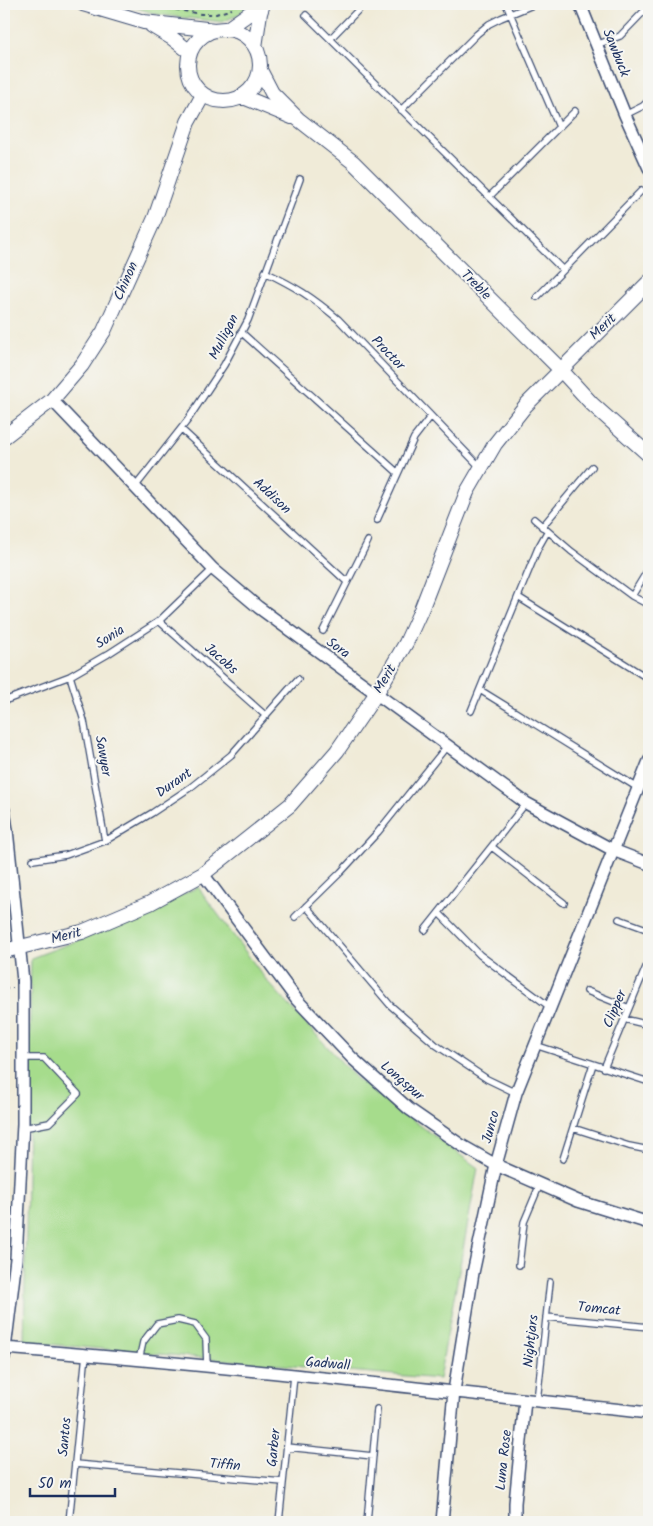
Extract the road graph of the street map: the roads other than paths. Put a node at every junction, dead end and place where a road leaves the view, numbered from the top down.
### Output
1 (83, 4) edge
2 (259, 4) edge
3 (263, 4) edge
4 (364, 4) edge
5 (506, 4) edge
6 (534, 4) edge
7 (580, 4) edge
8 (649, 6) edge
9 (510, 14) junction
10 (306, 16) dead end
11 (144, 22) junction
12 (222, 30) junction
13 (330, 39) junction
14 (596, 45) junction
15 (255, 47) junction
16 (190, 52) junction
17 (260, 70) junction
18 (203, 95) junction
19 (240, 98) junction
20 (649, 100) edge
21 (401, 110) junction
22 (575, 111) dead end
23 (625, 115) junction
24 (298, 119) junction
25 (559, 127) junction
26 (649, 168) edge
27 (300, 179) dead end
28 (641, 191) dead end
29 (489, 197) junction
30 (563, 270) junction
31 (265, 272) junction
32 (649, 282) edge
33 (537, 296) dead end
34 (241, 332) junction
35 (560, 369) junction
36 (52, 400) junction
37 (431, 416) junction
38 (181, 429) junction
39 (4, 437) edge
40 (649, 455) edge
41 (480, 467) junction
42 (592, 467) dead end
43 (398, 473) junction
44 (136, 487) junction
45 (534, 519) dead end
46 (377, 520) dead end
47 (542, 527) junction
48 (547, 532) junction
49 (368, 541) dead end
50 (649, 568) edge
51 (213, 569) junction
52 (347, 582) junction
53 (632, 596) junction
54 (518, 597) junction
55 (649, 605) edge
56 (159, 621) junction
57 (323, 631) dead end
58 (70, 676) junction
59 (298, 679) dead end
60 (649, 679) edge
61 (480, 690) junction
62 (376, 694) junction
63 (4, 701) edge
64 (471, 711) dead end
65 (266, 716) junction
66 (447, 746) junction
67 (649, 761) edge
68 (638, 788) junction
69 (526, 803) junction
70 (4, 810) edge
71 (105, 841) junction
72 (492, 847) junction
73 (613, 850) junction
74 (33, 860) dead end
75 (649, 864) edge
76 (203, 874) junction
77 (564, 903) dead end
78 (306, 906) junction
79 (439, 913) junction
80 (294, 917) dead end
81 (618, 919) dead end
82 (425, 930) dead end
83 (649, 930) edge
84 (20, 948) junction
85 (4, 951) edge
86 (649, 960) edge
87 (587, 991) dead end
88 (550, 1007) junction
89 (629, 1008) junction
90 (624, 1019) junction
91 (649, 1025) edge
92 (535, 1045) junction
93 (23, 1058) junction
94 (593, 1064) junction
95 (604, 1068) junction
96 (649, 1082) edge
97 (516, 1093) junction
98 (23, 1128) junction
99 (573, 1128) junction
100 (649, 1150) edge
101 (563, 1159) dead end
102 (496, 1165) junction
103 (540, 1184) junction
104 (649, 1223) edge
105 (519, 1265) dead end
106 (550, 1282) dead end
107 (546, 1317) junction
108 (649, 1327) edge
109 (4, 1351) edge
110 (86, 1354) junction
111 (139, 1360) junction
112 (207, 1367) junction
113 (294, 1376) junction
114 (454, 1391) junction
115 (525, 1400) junction
116 (537, 1402) junction
117 (377, 1409) dead end
118 (649, 1413) edge
119 (287, 1447) junction
120 (373, 1456) junction
121 (75, 1464) junction
122 (283, 1482) junction
123 (70, 1522) edge
124 (279, 1522) edge
125 (367, 1522) edge
126 (442, 1522) edge
127 (515, 1522) edge

1 - 11 street
2 - 12 street
3 - 15 street
4 - 13 lane
5 - 9 lane
6 - 9 lane
7 - 14 street, Sawbuck
8 - 14 lane
9 - 21 lane
9 - 25 lane
10 - 13 lane
11 - 12 street
11 - 16 street
12 - 15 street
12 - 16 street
13 - 21 lane
14 - 23 street, Sawbuck
15 - 17 street
16 - 18 street
17 - 19 street
17 - 24 street, Treble
18 - 19 street
18 - 36 street, Chinon
19 - 24 street, Treble
20 - 23 lane
21 - 29 lane
22 - 25 lane
23 - 26 street, Sawbuck
24 - 35 street, Treble
25 - 29 lane
27 - 31 lane, Mulligan
28 - 30 lane
29 - 30 lane
30 - 33 lane
31 - 34 lane, Mulligan
31 - 37 lane, Proctor
32 - 35 street, Merit
34 - 38 lane, Mulligan
34 - 43 lane
35 - 40 street, Treble
35 - 41 street, Merit
36 - 39 street, Chinon
36 - 44 street, Sora
37 - 41 lane, Proctor
37 - 43 lane
38 - 44 lane, Mulligan
38 - 52 lane, Addison
41 - 62 street, Merit
42 - 47 lane
43 - 46 lane
44 - 51 street, Sora
45 - 47 lane
47 - 48 lane
48 - 53 lane
48 - 54 lane
49 - 52 lane
50 - 53 lane
51 - 56 lane, Sonia
51 - 62 street, Sora
52 - 57 lane
53 - 55 lane
54 - 60 lane
54 - 61 lane
56 - 58 lane, Sonia
56 - 65 lane, Jacobs
58 - 63 lane, Sonia
58 - 71 lane, Sawyer
59 - 65 lane, Durant
61 - 64 lane
61 - 68 lane
62 - 66 street, Sora
62 - 76 street, Merit
65 - 71 lane, Durant
66 - 69 street, Sora
66 - 78 lane
67 - 68 street, Junco
68 - 73 street, Junco
69 - 72 lane
69 - 73 street, Sora
70 - 84 street
71 - 74 lane, Durant
72 - 77 lane
72 - 79 lane
73 - 75 street, Sora
73 - 88 street, Junco
76 - 84 street, Merit
76 - 102 street, Longspur
78 - 80 lane
78 - 97 lane
79 - 82 lane
79 - 88 lane
81 - 83 lane
84 - 85 street, Merit
84 - 93 street
86 - 89 lane, Clipper
87 - 89 lane
88 - 92 street, Junco
89 - 90 lane, Clipper
90 - 91 lane
90 - 95 lane, Clipper
92 - 94 lane
92 - 97 street, Junco
93 - 98 street
93 - 98 lane
94 - 95 lane
94 - 99 lane
95 - 96 lane
97 - 102 street, Junco
98 - 109 street
99 - 100 lane
99 - 101 lane
102 - 103 street, Longspur
102 - 114 street, Junco
103 - 104 street, Longspur
103 - 105 lane
106 - 107 lane, Nightjars
107 - 108 lane, Tomcat
107 - 116 lane, Nightjars
109 - 110 street, Gadwall
110 - 111 street, Gadwall
110 - 121 lane, Santos
111 - 112 street, Gadwall
111 - 112 lane
112 - 113 street, Gadwall
113 - 114 street, Gadwall
113 - 119 lane, Garber
114 - 115 street, Gadwall
114 - 126 street, Junco
115 - 116 street, Gadwall
115 - 127 street, Luna Rose
116 - 118 street, Gadwall
117 - 120 lane
119 - 120 lane
119 - 122 lane, Garber
120 - 125 lane
121 - 122 lane, Tiffin
121 - 123 lane, Santos
122 - 124 lane, Garber

